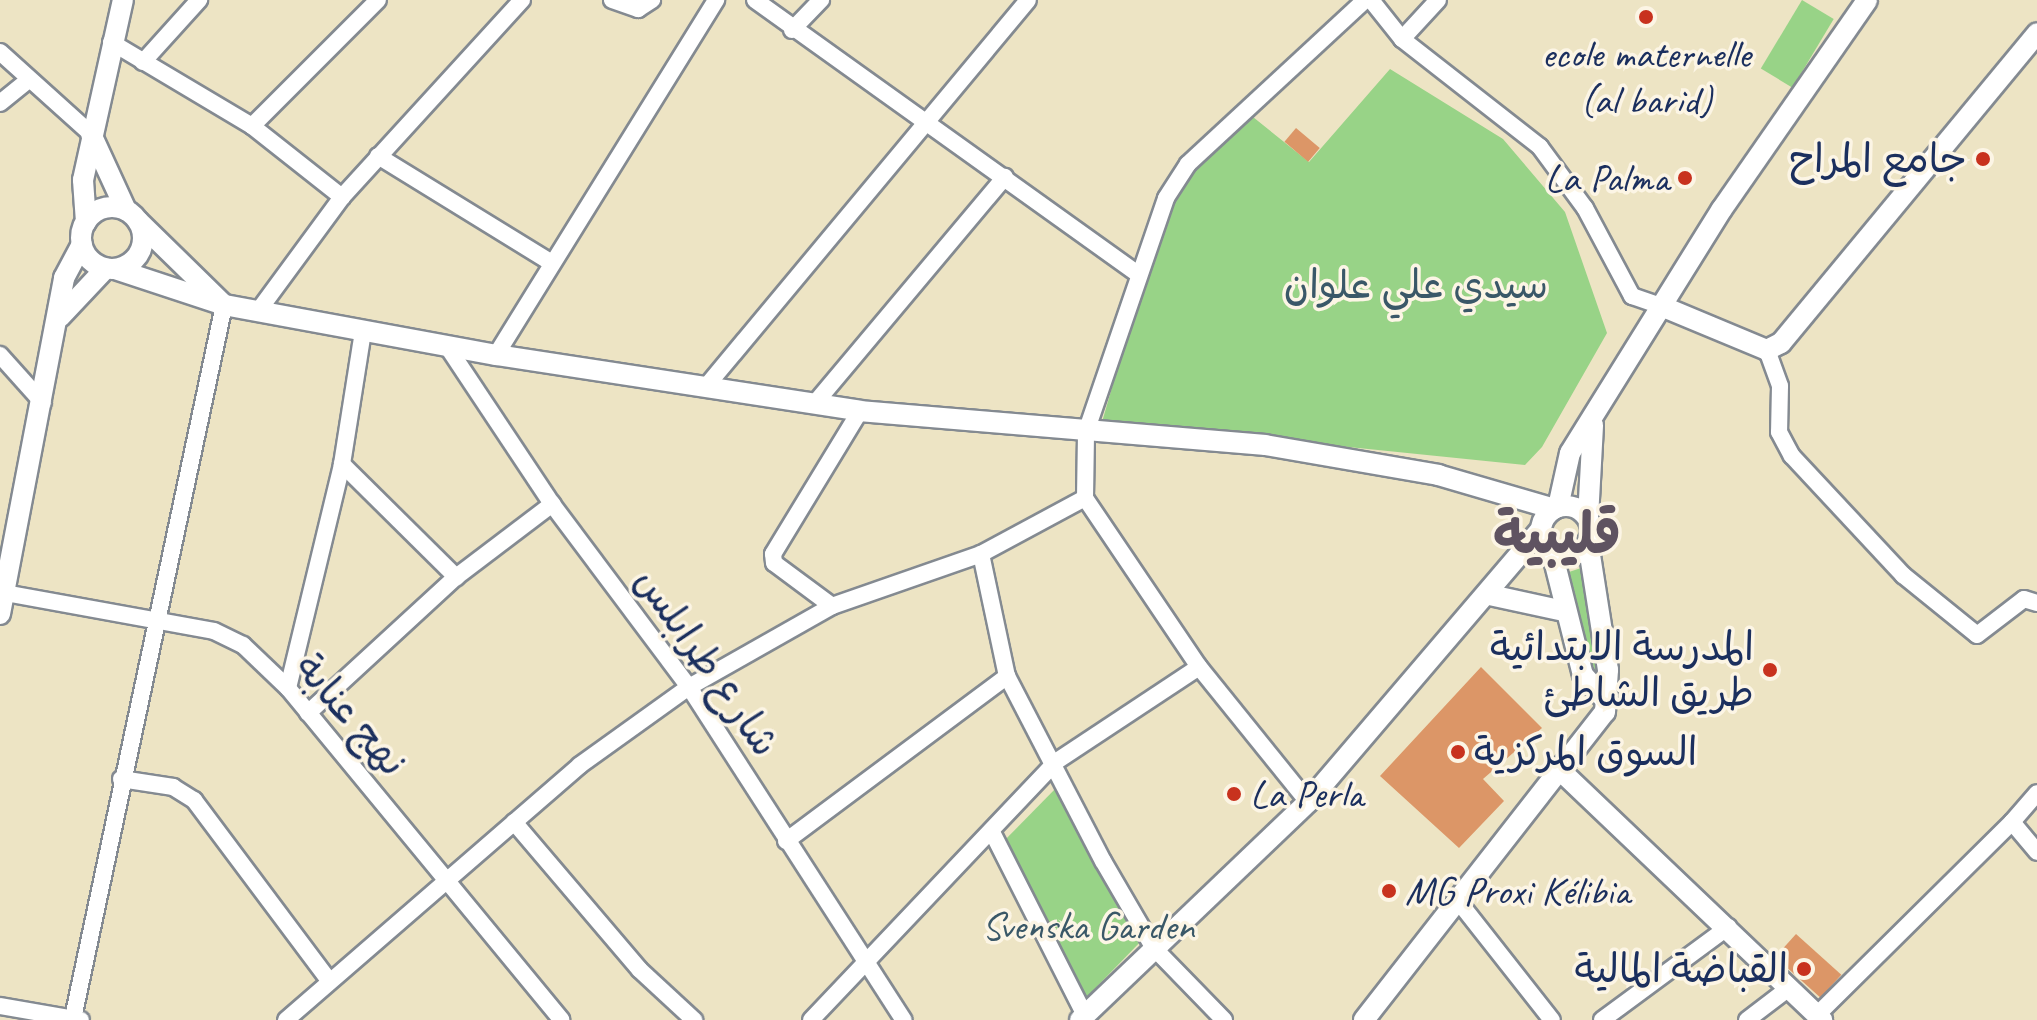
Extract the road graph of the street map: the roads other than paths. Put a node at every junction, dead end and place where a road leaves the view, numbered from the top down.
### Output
1 (123, 0) edge
2 (199, 0) edge
3 (378, 0) edge
4 (522, 0) edge
5 (612, 0) edge
6 (652, 0) edge
7 (716, 0) edge
8 (755, 0) edge
9 (821, 0) edge
10 (1028, 0) edge
11 (1365, 0) edge
12 (1371, 0) edge
13 (1438, 0) edge
14 (1867, 0) edge
15 (792, 30) junction
16 (2037, 33) edge
17 (1402, 39) junction
18 (111, 42) junction
19 (0, 52) edge
20 (143, 62) junction
21 (27, 81) junction
22 (0, 103) edge
23 (933, 122) junction
24 (252, 126) junction
25 (91, 134) junction
26 (378, 156) junction
27 (1005, 177) junction
28 (342, 197) junction
29 (132, 215) junction
30 (86, 222) junction
31 (82, 244) junction
32 (549, 261) junction
33 (110, 269) junction
34 (1137, 273) junction
35 (224, 305) junction
36 (1666, 308) junction
37 (259, 310) junction
38 (60, 317) junction
39 (363, 332) junction
40 (447, 346) junction
41 (1767, 350) junction
42 (0, 355) edge
43 (496, 355) junction
44 (709, 383) junction
45 (816, 402) junction
46 (43, 403) junction
47 (1598, 410) junction
48 (860, 411) junction
49 (1086, 432) junction
50 (342, 464) junction
51 (1085, 498) junction
52 (552, 504) junction
53 (1549, 517) junction
54 (1588, 518) junction
55 (1588, 542) junction
56 (1552, 552) junction
57 (981, 554) junction
58 (456, 577) junction
59 (5, 593) junction
60 (1490, 595) junction
61 (2037, 603) edge
62 (832, 606) junction
63 (1564, 611) junction
64 (0, 614) edge
65 (157, 619) junction
66 (1199, 667) junction
67 (1007, 676) junction
68 (689, 687) junction
69 (288, 688) junction
70 (1607, 702) junction
71 (308, 713) junction
72 (1057, 761) junction
73 (1563, 773) junction
74 (121, 779) junction
75 (2037, 793) edge
76 (1308, 802) junction
77 (514, 822) junction
78 (2012, 822) junction
79 (993, 834) junction
80 (786, 841) junction
81 (2037, 852) edge
82 (443, 878) junction
83 (1459, 902) junction
84 (1728, 927) junction
85 (1153, 947) junction
86 (867, 963) junction
87 (327, 978) junction
88 (1789, 988) junction
89 (0, 1006) edge
90 (1083, 1018) edge
91 (1820, 1018) edge
92 (79, 1019) edge
93 (287, 1020) edge
94 (562, 1020) edge
95 (694, 1020) edge
96 (811, 1020) edge
97 (904, 1020) edge
98 (1224, 1020) edge
99 (1364, 1020) edge
100 (1552, 1020) edge
101 (1602, 1020) edge
102 (1747, 1020) edge

1 - 18 street
2 - 20 street
3 - 24 street
4 - 26 street
5 - 6 street
7 - 32 street
8 - 15 street
9 - 15 street
10 - 23 street
11 - 34 street
12 - 17 street
13 - 17 street
14 - 36 street
15 - 23 street
16 - 41 street
17 - 36 street
18 - 20 street
18 - 25 street
19 - 21 street
20 - 24 street
21 - 22 street
21 - 25 street
23 - 27 street
23 - 44 street
24 - 28 street
25 - 29 street
25 - 30 street
26 - 28 street
26 - 32 street
27 - 34 street
27 - 45 street
28 - 37 street
29 - 30 street
29 - 33 street
29 - 35 street
30 - 31 street
31 - 33 street
31 - 38 street
32 - 43 street
33 - 35 street
33 - 38 street
34 - 49 street
35 - 37 street
35 - 65 street
36 - 41 street
36 - 47 street
37 - 39 street
38 - 46 street
39 - 40 street
39 - 50 street
40 - 43 street
40 - 52 street, شارع طرابلس
41 - 61 street
42 - 46 street
43 - 44 street
44 - 45 street
45 - 48 street
46 - 59 street
47 - 53 street
47 - 54 street
48 - 49 street
48 - 62 street
49 - 51 street
49 - 53 street
50 - 58 street
50 - 69 street
51 - 57 street
51 - 66 street
52 - 58 street
52 - 68 street, شارع طرابلس
53 - 54 street
53 - 56 street
53 - 60 street
54 - 55 street
55 - 56 street
55 - 70 street
56 - 63 street
57 - 62 street
57 - 67 street
58 - 71 street
59 - 64 street
59 - 65 street, نهج عنابة
60 - 63 street
60 - 76 street
62 - 68 street
63 - 70 street
65 - 69 street, نهج عنابة
65 - 74 street
66 - 72 street
66 - 76 street
67 - 72 street
67 - 80 street
68 - 77 street
68 - 80 street, شارع طرابلس
69 - 71 street, نهج عنابة
70 - 73 street
71 - 82 street, نهج عنابة
72 - 79 street
72 - 85 street
73 - 83 street
73 - 84 street
74 - 87 street
74 - 92 street
75 - 78 street
76 - 85 street
77 - 82 street
77 - 95 street
78 - 81 street
78 - 91 street
79 - 86 street
79 - 90 street
80 - 86 street, شارع طرابلس
82 - 87 street
82 - 94 street, نهج عنابة
83 - 99 street
83 - 100 street
84 - 88 street
84 - 101 street
85 - 90 street
85 - 98 street
86 - 96 street
86 - 97 street, شارع طرابلس
87 - 93 street
88 - 91 street
88 - 102 street
89 - 92 street

